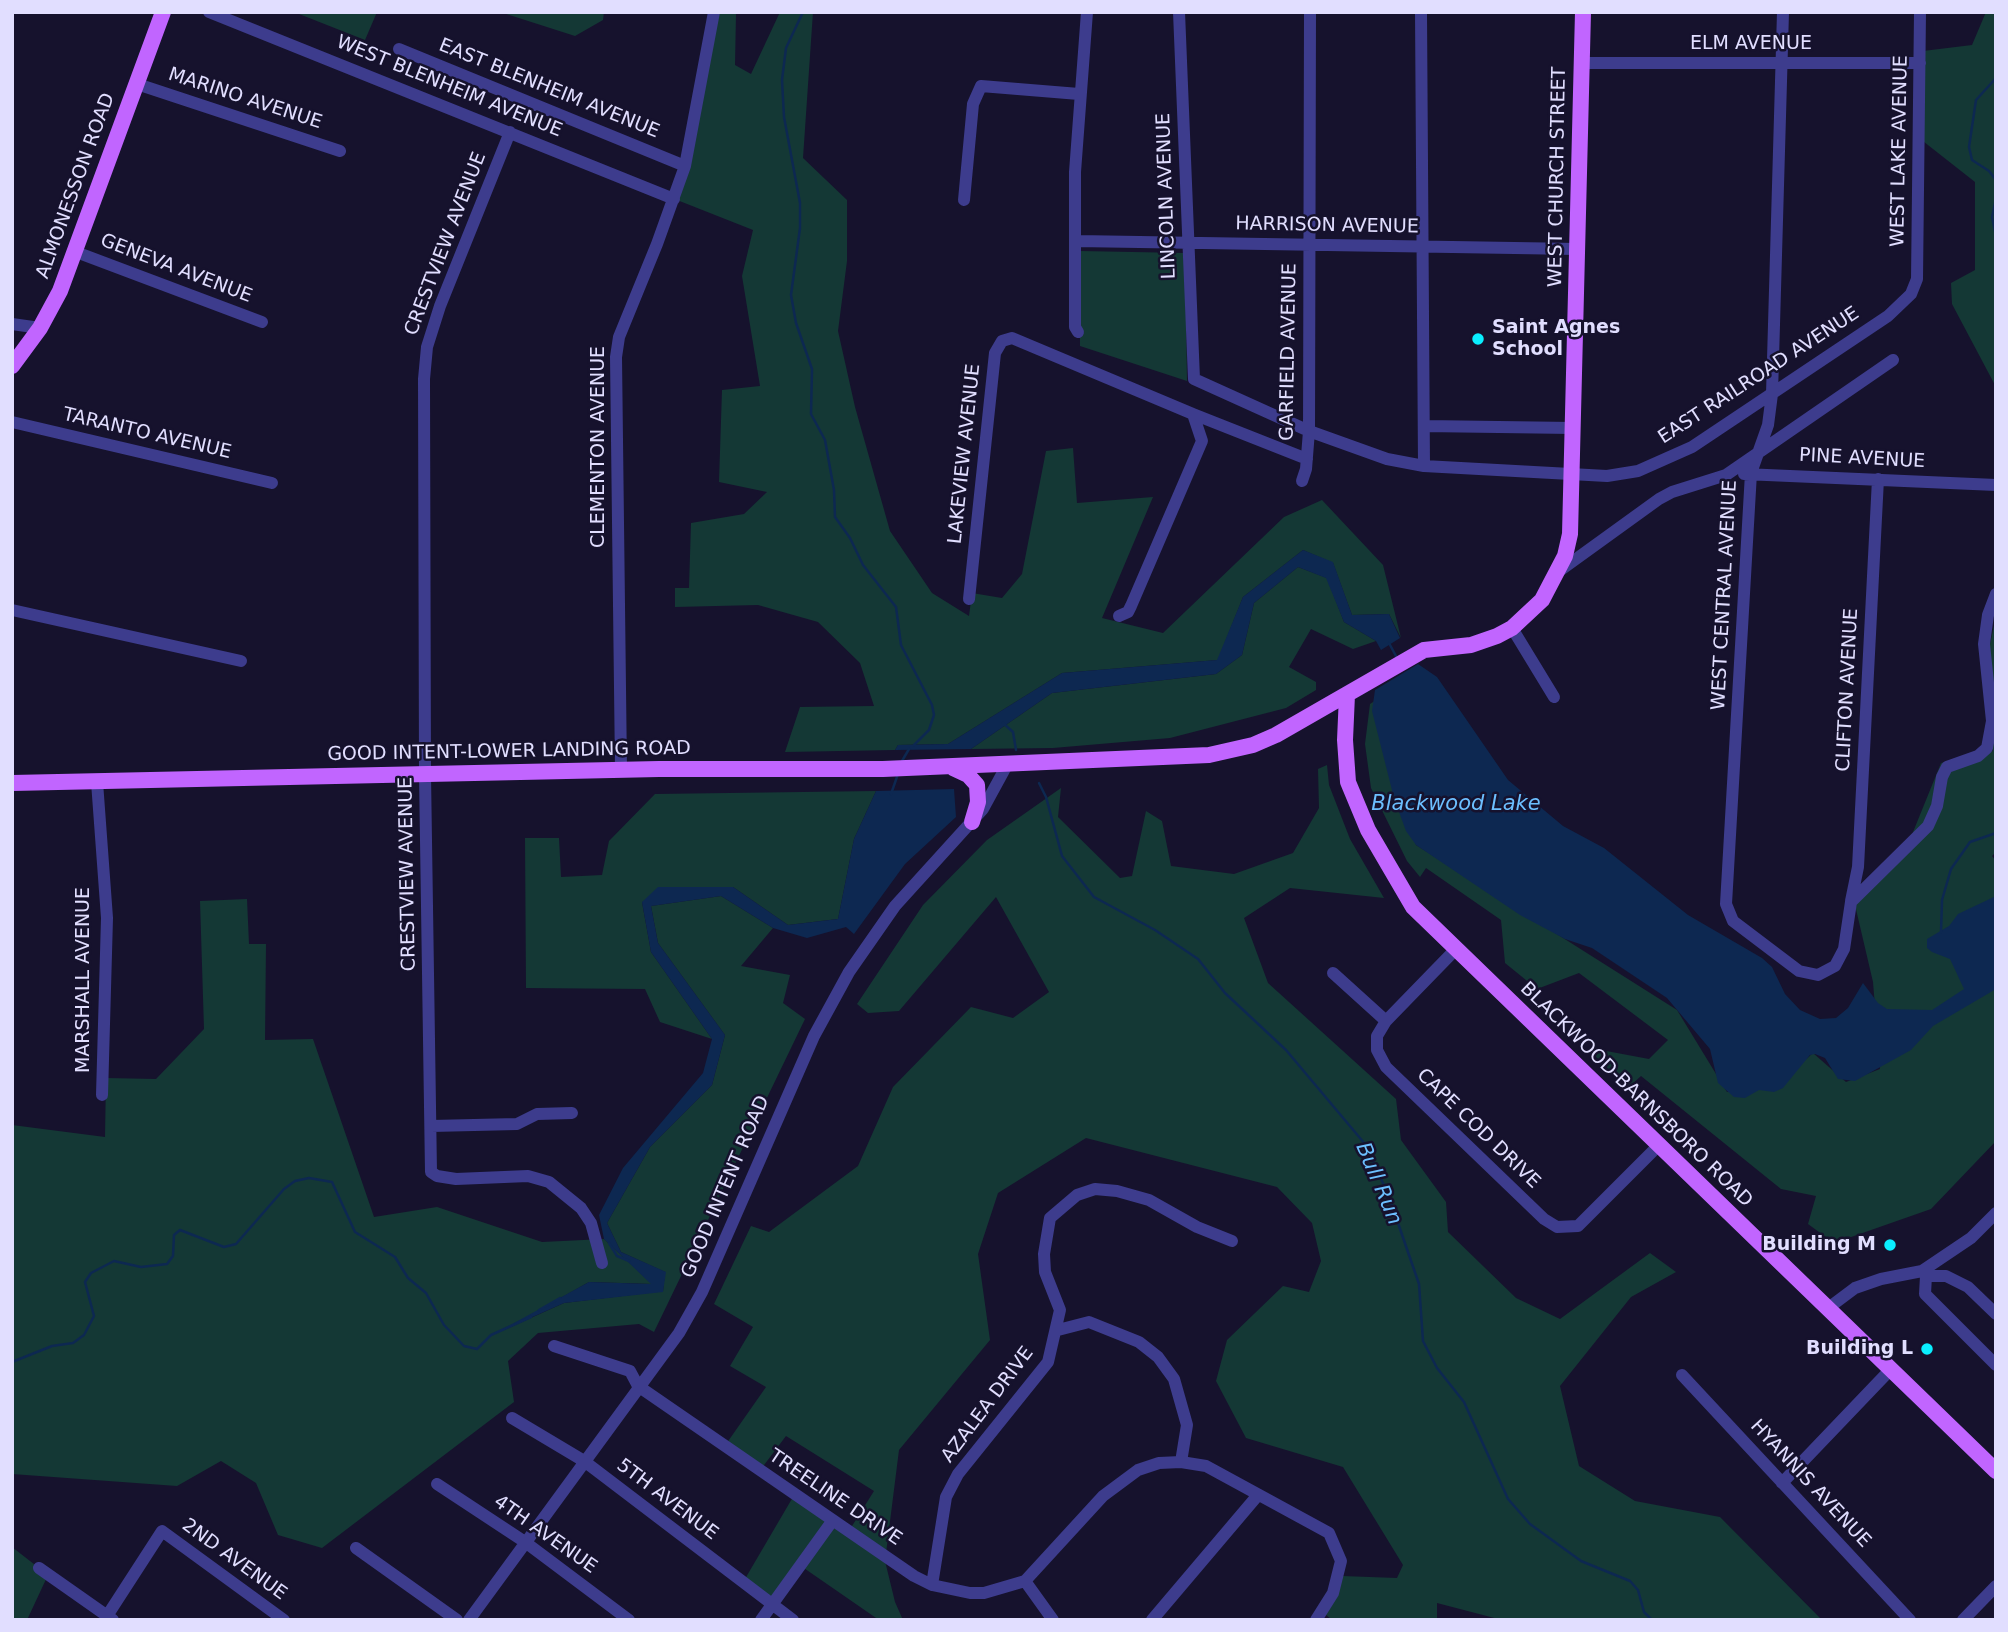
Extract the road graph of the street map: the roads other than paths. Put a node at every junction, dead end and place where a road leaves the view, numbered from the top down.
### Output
1 (163, 12) edge
2 (209, 12) edge
3 (714, 12) edge
4 (1087, 12) edge
5 (1180, 12) edge
6 (1310, 12) edge
7 (1421, 12) edge
8 (1583, 12) edge
9 (1783, 12) edge
10 (1920, 12) edge
11 (399, 49) dead end
12 (1581, 63) junction
13 (1782, 63) junction
14 (1920, 63) junction
15 (137, 84) junction
16 (1079, 94) junction
17 (510, 132) junction
18 (340, 151) dead end
19 (685, 166) junction
20 (674, 199) junction
21 (964, 200) dead end
22 (1077, 241) junction
23 (1188, 242) junction
24 (1310, 245) junction
25 (1423, 247) junction
26 (1577, 249) junction
27 (76, 252) junction
28 (1913, 290) joint
29 (262, 322) dead end
30 (12, 324) edge
31 (40, 328) junction
32 (1078, 332) dead end
33 (1893, 360) dead end
34 (12, 366) edge
35 (1194, 379) joint
36 (1772, 394) junction
37 (1193, 414) junction
38 (12, 422) edge
39 (1424, 426) junction
40 (1573, 428) junction
41 (1309, 431) junction
42 (1759, 452) junction
43 (1307, 460) junction
44 (1424, 466) junction
45 (1573, 472) junction
46 (1751, 473) junction
47 (1726, 475) junction
48 (1878, 479) junction
49 (1302, 481) dead end
50 (272, 483) dead end
51 (1996, 485) edge
52 (1558, 572) junction
53 (1996, 594) edge
54 (969, 599) dead end
55 (12, 610) edge
56 (1119, 616) dead end
57 (1512, 628) junction
58 (241, 661) dead end
59 (1348, 695) junction
60 (1553, 697) dead end
61 (1007, 765) junction
62 (948, 767) junction
63 (621, 771) junction
64 (425, 775) junction
65 (97, 782) junction
66 (12, 783) edge
67 (972, 822) junction
68 (1851, 902) junction
69 (1740, 926) joint
70 (1455, 950) junction
71 (1333, 973) dead end
72 (1386, 1021) junction
73 (102, 1095) dead end
74 (572, 1113) dead end
75 (430, 1126) junction
76 (1658, 1146) junction
77 (1996, 1213) edge
78 (1232, 1241) dead end
79 (601, 1256) dead end
80 (1924, 1274) junction
81 (1827, 1309) junction
82 (1996, 1314) edge
83 (1058, 1330) junction
84 (554, 1346) dead end
85 (1996, 1365) edge
86 (1891, 1369) junction
87 (1682, 1375) dead end
88 (638, 1386) junction
89 (512, 1418) dead end
90 (584, 1461) junction
91 (1181, 1462) junction
92 (1996, 1471) edge
93 (1782, 1483) junction
94 (437, 1484) dead end
95 (1258, 1495) junction
96 (833, 1521) junction
97 (525, 1542) junction
98 (356, 1548) dead end
99 (39, 1568) dead end
100 (1025, 1581) junction
101 (932, 1585) junction
102 (1996, 1586) edge
103 (773, 1605) junction
104 (110, 1618) edge
105 (1323, 1618) edge
106 (284, 1620) edge
107 (457, 1620) edge
108 (469, 1620) edge
109 (629, 1620) edge
110 (761, 1620) edge
111 (793, 1620) edge
112 (1053, 1620) edge
113 (1152, 1620) edge
114 (1910, 1620) edge
115 (1963, 1620) edge

1 - 15 main road, ALMONESSON ROAD
2 - 17 street, WEST BLENHEIM AVENUE
3 - 19 street, CLEMENTON AVENUE
4 - 16 street
5 - 23 street, LINCOLN AVENUE
6 - 24 street, GARFIELD AVENUE
7 - 25 street
8 - 12 main road, WEST CHURCH STREET
9 - 13 street, WEST CENTRAL AVENUE
10 - 14 street, WEST LAKE AVENUE
11 - 19 street, EAST BLENHEIM AVENUE
12 - 13 street, ELM AVENUE
12 - 26 main road, WEST CHURCH STREET
13 - 14 street, ELM AVENUE
13 - 36 street, WEST CENTRAL AVENUE
14 - 28 street, WEST LAKE AVENUE
15 - 18 street, MARINO AVENUE
15 - 27 main road, ALMONESSON ROAD
16 - 21 street
16 - 22 street
17 - 20 street, WEST BLENHEIM AVENUE
17 - 64 street, CRESTVIEW AVENUE
19 - 20 street, CLEMENTON AVENUE
20 - 63 street, CLEMENTON AVENUE
22 - 23 street, HARRISON AVENUE
22 - 32 street
23 - 24 street, HARRISON AVENUE
23 - 35 street, LINCOLN AVENUE
24 - 25 street, HARRISON AVENUE
24 - 41 street, GARFIELD AVENUE
25 - 26 street, HARRISON AVENUE
25 - 39 street
26 - 40 main road, WEST CHURCH STREET
27 - 29 street, GENEVA AVENUE
27 - 31 main road, ALMONESSON ROAD
28 - 36 street, EAST RAILROAD AVENUE
30 - 31 street
31 - 34 main road, ALMONESSON ROAD
33 - 42 street
35 - 41 street, EAST RAILROAD AVENUE
36 - 42 street, WEST CENTRAL AVENUE
36 - 45 street, EAST RAILROAD AVENUE
37 - 43 street
37 - 54 street, LAKEVIEW AVENUE
37 - 56 street
38 - 50 street, TARANTO AVENUE
39 - 40 street
39 - 44 street
40 - 45 main road, WEST CHURCH STREET
41 - 43 street, GARFIELD AVENUE
41 - 44 street, EAST RAILROAD AVENUE
42 - 46 street, WEST CENTRAL AVENUE
42 - 47 street
43 - 49 street, GARFIELD AVENUE
44 - 45 street, EAST RAILROAD AVENUE
45 - 52 main road, WEST CHURCH STREET
46 - 47 street, PINE AVENUE
46 - 48 street, PINE AVENUE
46 - 69 street, WEST CENTRAL AVENUE
47 - 52 street
48 - 51 street, PINE AVENUE
48 - 68 street, CLIFTON AVENUE
52 - 57 main road, WEST CHURCH STREET
53 - 68 street
55 - 58 street
57 - 59 main road, WEST CHURCH STREET
57 - 60 street
59 - 61 main road, WEST CHURCH STREET
59 - 70 main road, BLACKWOOD-BARNSBORO ROAD
61 - 62 main road, GOOD INTENT-LOWER LANDING ROAD
61 - 67 street, GOOD INTENT ROAD
62 - 63 main road, GOOD INTENT-LOWER LANDING ROAD
62 - 67 main road
63 - 64 main road, GOOD INTENT-LOWER LANDING ROAD
64 - 65 main road, GOOD INTENT-LOWER LANDING ROAD
64 - 75 street, CRESTVIEW AVENUE
65 - 66 main road, GOOD INTENT-LOWER LANDING ROAD
65 - 73 street, MARSHALL AVENUE
67 - 88 street, GOOD INTENT ROAD
68 - 69 street, CLIFTON AVENUE
70 - 72 street
70 - 76 main road, BLACKWOOD-BARNSBORO ROAD
71 - 72 street
72 - 76 street, CAPE COD DRIVE
74 - 75 street
75 - 79 street, CRESTVIEW AVENUE
76 - 81 main road, BLACKWOOD-BARNSBORO ROAD
77 - 80 street
78 - 83 street
80 - 81 street
80 - 82 street
80 - 85 street
81 - 86 main road, BLACKWOOD-BARNSBORO ROAD
83 - 91 street
83 - 101 street, AZALEA DRIVE
84 - 88 street, TREELINE DRIVE
86 - 92 main road, BLACKWOOD-BARNSBORO ROAD
86 - 93 street
87 - 93 street, HYANNIS AVENUE
88 - 90 street, GOOD INTENT ROAD
88 - 96 street, TREELINE DRIVE
89 - 90 street, 5TH AVENUE
90 - 97 street, GOOD INTENT ROAD
90 - 103 street, 5TH AVENUE
91 - 95 street
91 - 100 street
93 - 114 street, HYANNIS AVENUE
94 - 97 street, 4TH AVENUE
95 - 105 street
95 - 113 street
96 - 101 street, TREELINE DRIVE
96 - 103 street
97 - 108 street, GOOD INTENT ROAD
97 - 109 street, 4TH AVENUE
98 - 107 street
99 - 104 street
100 - 101 street, TREELINE DRIVE
100 - 112 street
102 - 115 street
103 - 110 street
103 - 111 street, 5TH AVENUE
104 - 106 street, 2ND AVENUE

